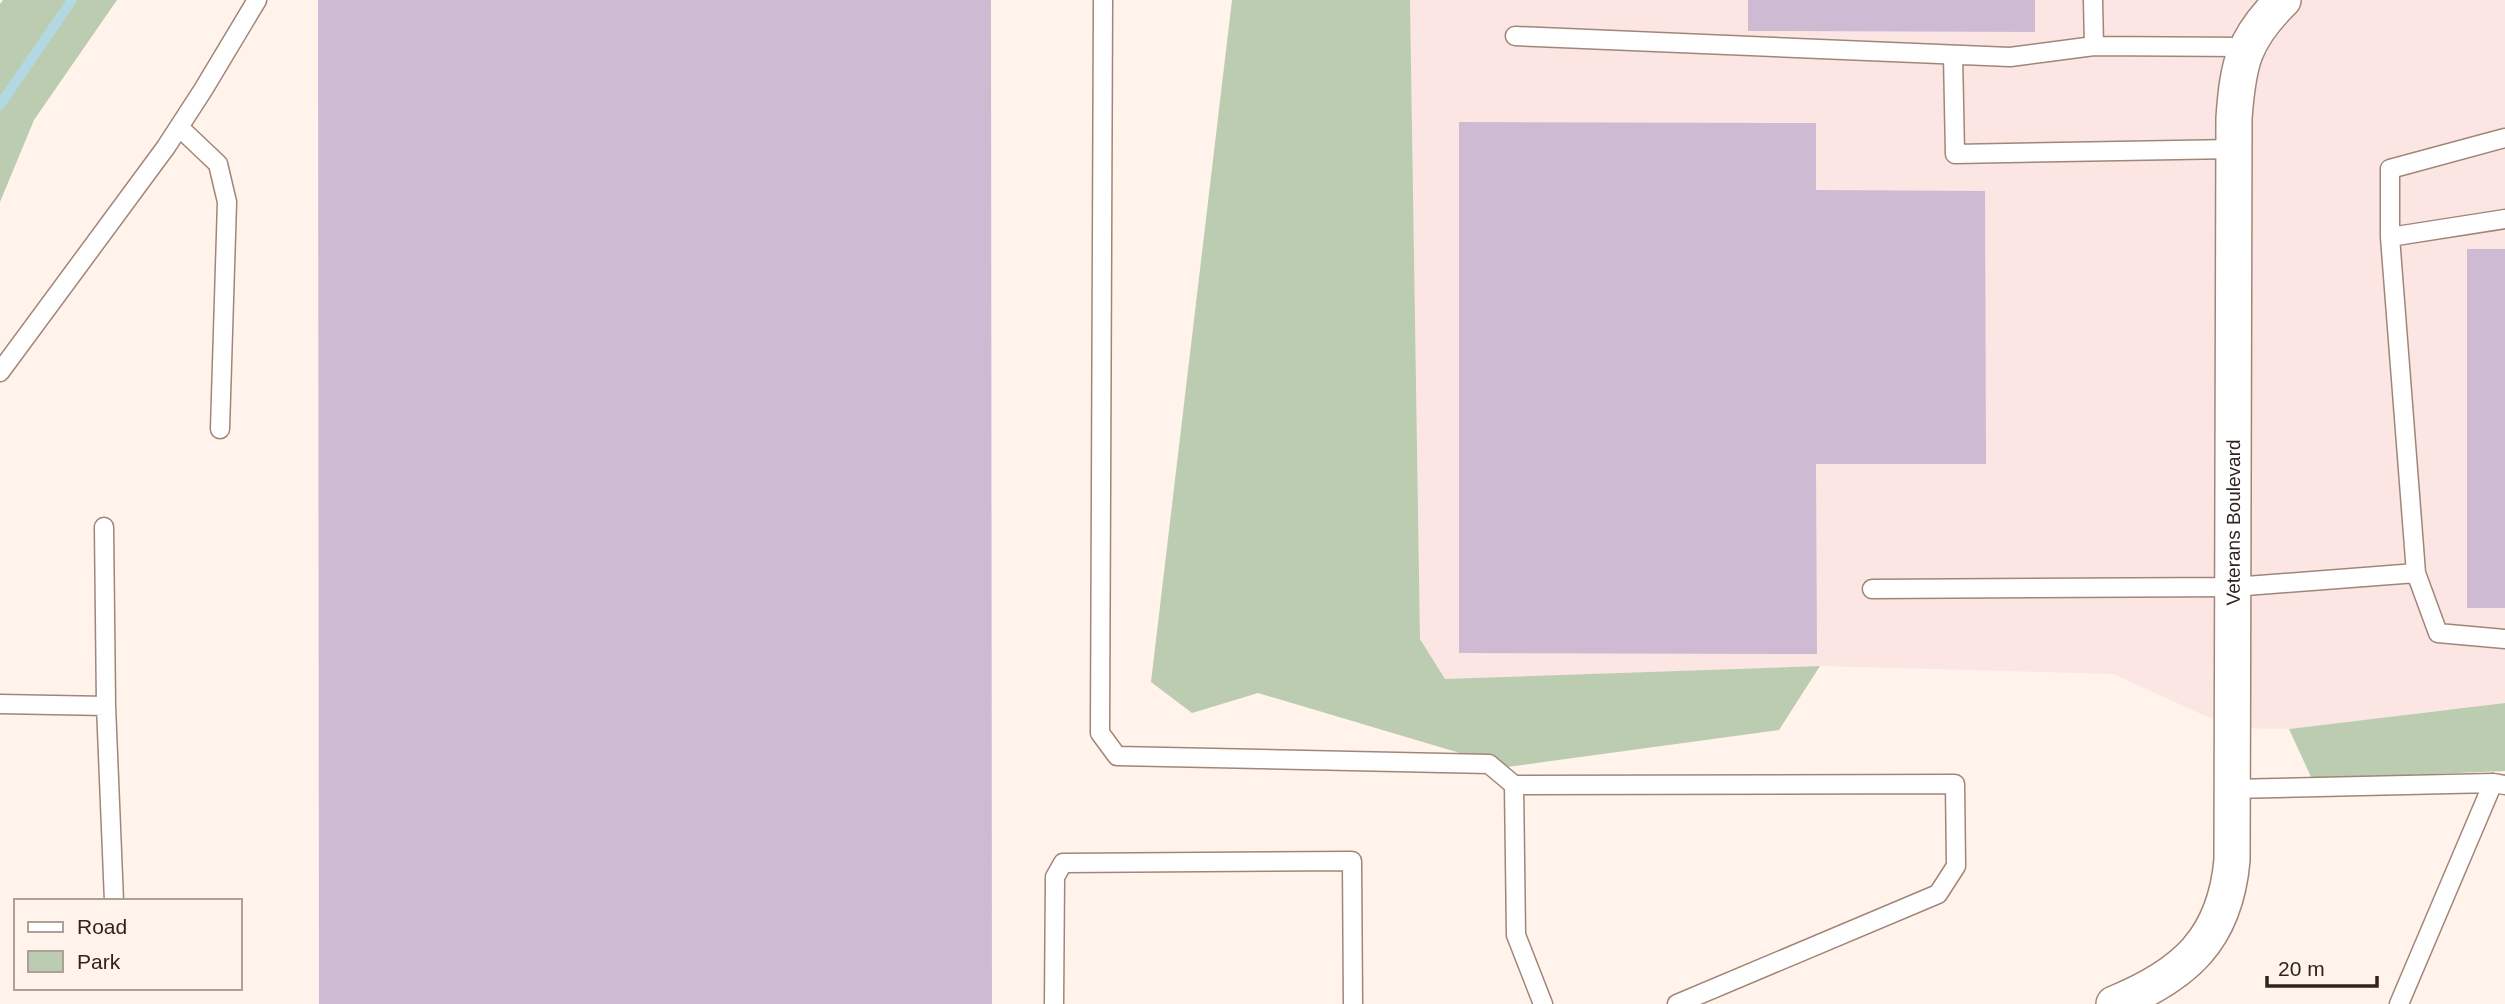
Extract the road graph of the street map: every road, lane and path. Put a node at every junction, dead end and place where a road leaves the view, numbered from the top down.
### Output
1 (257, 0) edge
2 (1103, 0) edge
3 (2094, 0) edge
4 (2272, 4) edge
5 (1515, 36) dead end
6 (2094, 46) junction
7 (2246, 47) junction
8 (1953, 55) junction
9 (179, 127) junction
10 (2505, 138) edge
11 (2234, 149) junction
12 (2505, 219) edge
13 (2390, 237) junction
14 (0, 372) edge
15 (220, 429) dead end
16 (104, 527) dead end
17 (2416, 573) junction
18 (2233, 587) junction
19 (1872, 589) dead end
20 (2505, 639) edge
21 (0, 704) edge
22 (106, 706) junction
23 (2499, 784) edge
24 (1514, 785) junction
25 (2232, 789) junction
26 (114, 899) edge
27 (1054, 1004) edge
28 (1353, 1004) edge
29 (1543, 1004) edge
30 (1677, 1004) edge
31 (2114, 1004) edge
32 (2399, 1004) edge

1 - 9 lane
2 - 24 lane
3 - 6 lane
4 - 7 street, Veterans Boulevard
5 - 8 lane
6 - 7 lane
6 - 8 lane
7 - 11 street, Veterans Boulevard
8 - 11 lane
9 - 14 lane
9 - 15 lane
10 - 13 lane
11 - 18 street, Veterans Boulevard
12 - 13 lane
13 - 17 lane
16 - 22 lane
17 - 18 lane
17 - 20 lane
18 - 19 lane
18 - 25 street, Veterans Boulevard
21 - 22 lane
22 - 26 lane
23 - 25 lane
23 - 32 lane
24 - 29 lane
24 - 30 lane
25 - 31 street, Veterans Boulevard
27 - 28 lane

